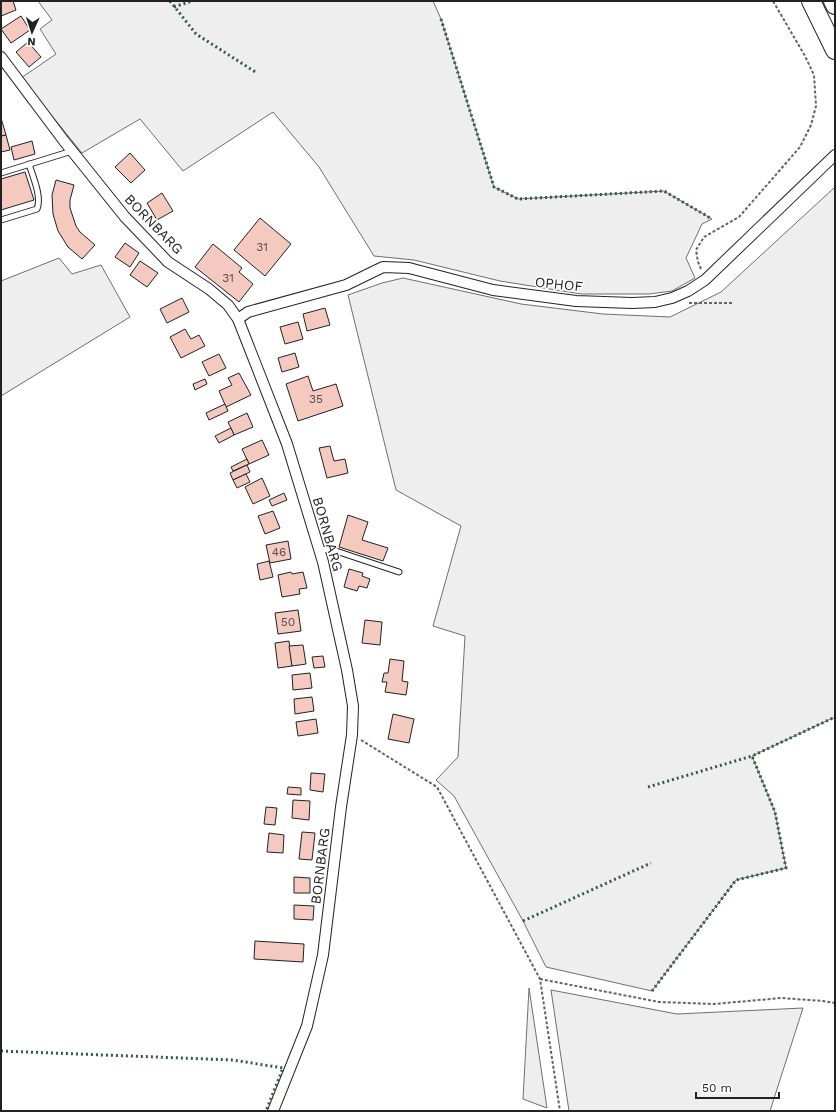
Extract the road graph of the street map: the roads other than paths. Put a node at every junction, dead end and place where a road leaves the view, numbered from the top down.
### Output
1 (811, 1) edge
2 (833, 1) edge
3 (835, 4) edge
4 (835, 50) edge
5 (1, 57) edge
6 (72, 152) junction
7 (835, 155) edge
8 (29, 164) junction
9 (1, 173) edge
10 (1, 220) edge
11 (238, 319) junction
12 (319, 550) junction
13 (399, 572) dead end
14 (273, 1111) edge

1 - 4 highway
2 - 3 highway
5 - 6 street, BORNBARG
6 - 8 lane
6 - 11 street, BORNBARG
7 - 11 street, OPHOF
8 - 9 lane
8 - 10 lane
11 - 12 street, BORNBARG
12 - 13 lane
12 - 14 street, BORNBARG

